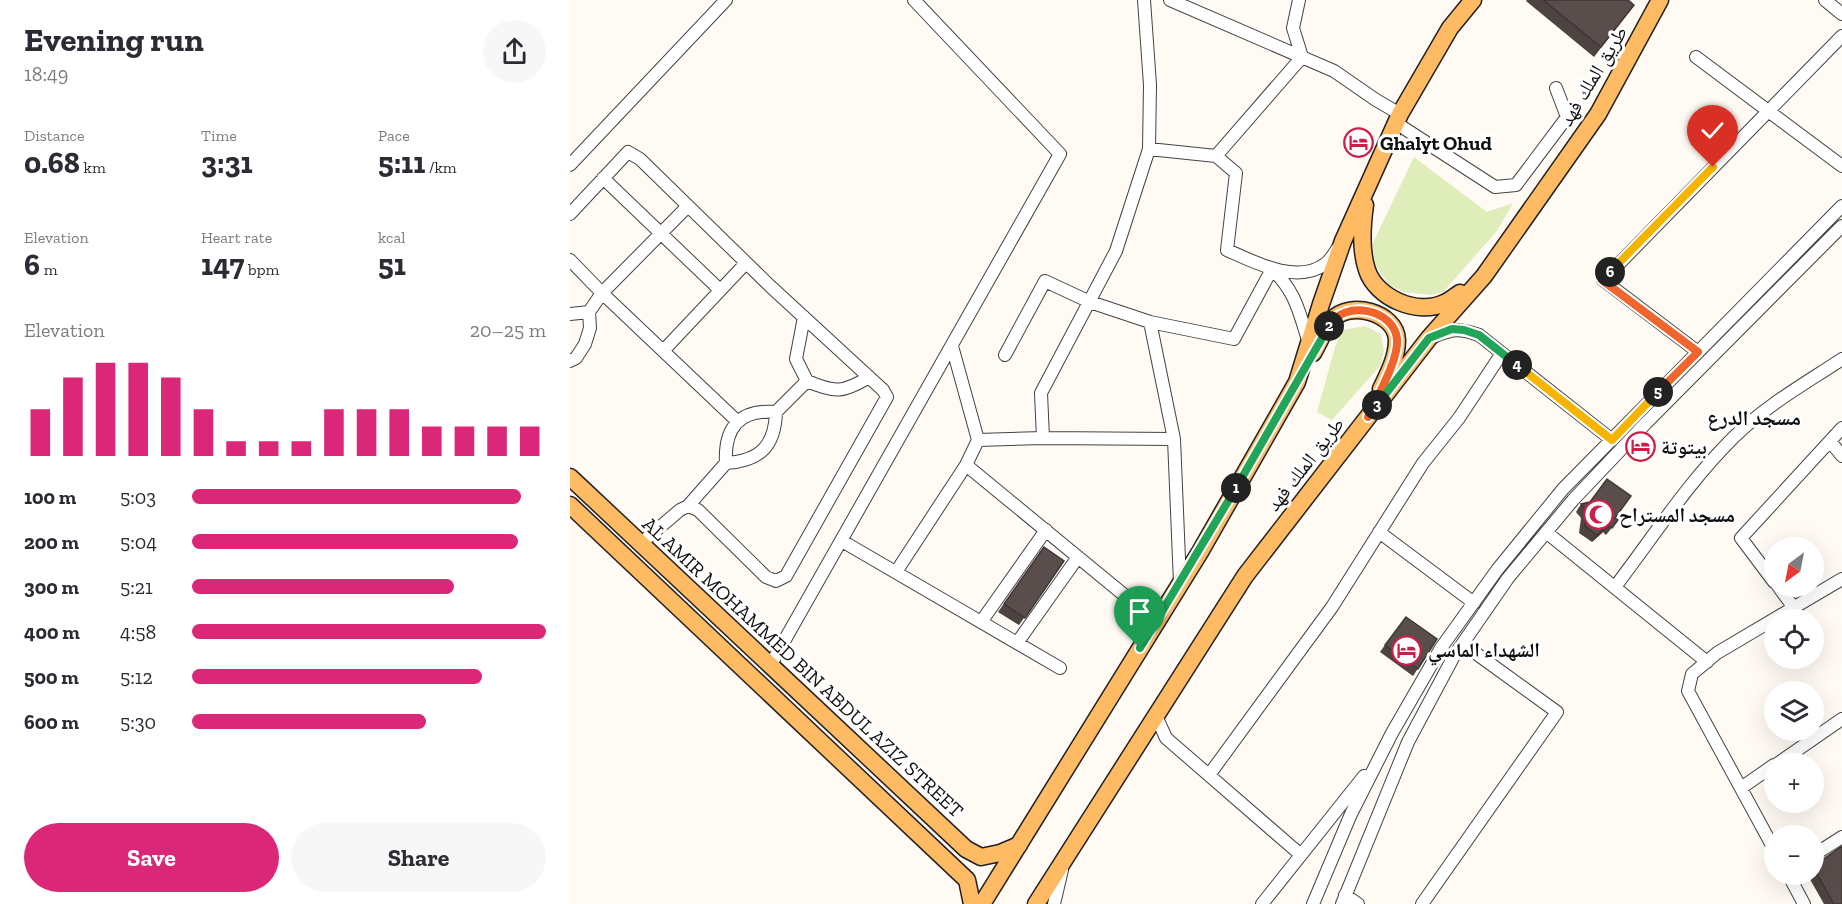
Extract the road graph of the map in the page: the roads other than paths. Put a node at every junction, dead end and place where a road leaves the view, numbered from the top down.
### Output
1 (726, 0) edge
2 (914, 0) edge
3 (1144, 0) edge
4 (1170, 0) edge
5 (1299, 0) edge
6 (1473, 0) edge
7 (1658, 0) edge
8 (1825, 0) edge
9 (1842, 14) edge
10 (1842, 36) edge
11 (1302, 57) junction
12 (1696, 57) dead end
13 (1556, 88) dead end
14 (1768, 111) junction
15 (1398, 118) junction
16 (1149, 149) junction
17 (1216, 156) junction
18 (570, 165) edge
19 (1842, 166) edge
20 (603, 178) junction
21 (1366, 189) junction
22 (688, 206) junction
23 (1842, 206) edge
24 (570, 214) edge
25 (1842, 226) edge
26 (660, 232) junction
27 (1344, 241) junction
28 (570, 260) edge
29 (746, 263) junction
30 (1272, 269) junction
31 (1484, 276) junction
32 (720, 290) junction
33 (602, 293) junction
34 (1090, 302) junction
35 (589, 312) junction
36 (570, 314) edge
37 (804, 317) junction
38 (1150, 322) junction
39 (1429, 338) junction
40 (1309, 343) junction
41 (952, 346) junction
42 (663, 351) junction
43 (1698, 352) junction
44 (1502, 353) junction
45 (1005, 355) dead end
46 (1842, 359) edge
47 (570, 361) edge
48 (869, 378) junction
49 (807, 381) junction
50 (1297, 382) junction
51 (776, 412) junction
52 (1368, 417) junction
53 (738, 422) junction
54 (1842, 428) edge
55 (1043, 438) junction
56 (1174, 439) junction
57 (978, 440) junction
58 (1612, 440) junction
59 (1830, 441) junction
60 (1842, 456) edge
61 (726, 463) junction
62 (966, 465) junction
63 (570, 477) edge
64 (570, 505) edge
65 (688, 506) junction
66 (1046, 530) junction
67 (1379, 532) junction
68 (1546, 532) junction
69 (842, 541) junction
70 (640, 544) junction
71 (1078, 557) junction
72 (1764, 569) edge
73 (896, 572) junction
74 (1842, 579) edge
75 (1180, 583) junction
76 (1615, 587) junction
77 (1786, 597) edge
78 (1129, 599) dead end
79 (1474, 603) junction
80 (1794, 608) junction
81 (981, 621) junction
82 (1017, 643) junction
83 (1463, 644) junction
84 (1707, 662) junction
85 (770, 666) junction
86 (1060, 668) dead end
87 (1156, 716) junction
88 (1842, 719) edge
89 (1792, 753) edge
90 (1380, 756) junction
91 (1764, 772) edge
92 (1209, 775) junction
93 (1741, 788) junction
94 (1764, 831) edge
95 (1842, 837) edge
96 (1019, 845) junction
97 (1824, 849) edge
98 (1301, 855) junction
99 (1064, 860) junction
100 (1794, 885) edge
101 (1344, 900) edge
102 (972, 904) edge
103 (982, 904) edge
104 (1036, 904) edge
105 (1054, 904) edge
106 (1262, 904) edge
107 (1313, 904) edge
108 (1358, 904) edge
109 (1422, 904) edge
110 (1804, 904) edge

1 - 18 street
2 - 41 street
3 - 16 street
4 - 11 street
5 - 11 street
6 - 15 main road, طريق الملك فهد
7 - 31 main road, طريق الملك فهد
8 - 9 street
10 - 14 street
11 - 15 street
11 - 17 street
12 - 14 street
13 - 15 street
14 - 19 street
14 - 43 street
15 - 21 main road, طريق الملك فهد
16 - 17 street
16 - 34 street
17 - 30 street
20 - 22 street
20 - 24 street
20 - 26 street
21 - 27 main road, طريق الملك فهد
21 - 31 main road
22 - 26 street
22 - 29 street
23 - 43 street
25 - 68 street
26 - 32 street
26 - 33 street
27 - 30 street
27 - 40 main road, طريق الملك فهد
28 - 33 street
29 - 32 street
29 - 37 street
30 - 38 street
30 - 40 street
31 - 39 main road, طريق الملك فهد
32 - 42 street
33 - 35 street
33 - 42 street
34 - 38 street
34 - 45 street
34 - 55 street
35 - 36 street
35 - 47 street
37 - 48 street
37 - 49 street
38 - 56 street
39 - 44 street
39 - 52 main road, طريق الملك فهد
40 - 50 main road, طريق الملك فهد
41 - 57 street
41 - 69 street
42 - 53 street
43 - 58 street
44 - 58 street
44 - 67 street
46 - 76 street
48 - 49 street
48 - 65 street
49 - 51 street
50 - 52 main road
50 - 75 main road, طريق الملك فهد
51 - 53 street
51 - 61 street
52 - 87 main road, طريق الملك فهد
53 - 61 street
54 - 59 street
55 - 56 street
55 - 57 street
56 - 75 street
57 - 62 street
58 - 79 street
59 - 60 street
59 - 72 street
61 - 65 street
62 - 66 street
62 - 73 street
63 - 70 main road, AL AMIR MOHAMMED BIN ABDUL AZIZ STREET
64 - 102 main road, AL AMIR MOHAMMED BIN ABDUL AZIZ STREET
65 - 70 street
66 - 71 street
66 - 81 street
67 - 79 street
67 - 92 street
68 - 76 street
68 - 83 street
69 - 73 street
69 - 85 street
70 - 85 main road, AL AMIR MOHAMMED BIN ABDUL AZIZ STREET
71 - 78 street
71 - 82 street
73 - 81 street
74 - 80 street
75 - 96 main road, طريق الملك فهد
76 - 84 street
77 - 80 street
79 - 90 street
80 - 84 street
81 - 82 street
82 - 86 street
83 - 101 street
83 - 109 street
84 - 93 street
85 - 96 main road, AL AMIR MOHAMMED BIN ABDUL AZIZ STREET
87 - 92 street
87 - 99 main road, طريق الملك فهد
88 - 89 street
90 - 98 street
90 - 107 street
91 - 93 street
92 - 98 street
93 - 94 street
95 - 97 street
96 - 103 main road, طريق الملك فهد
98 - 106 street
99 - 104 main road, طريق الملك فهد
99 - 105 street
100 - 110 street
101 - 108 street

